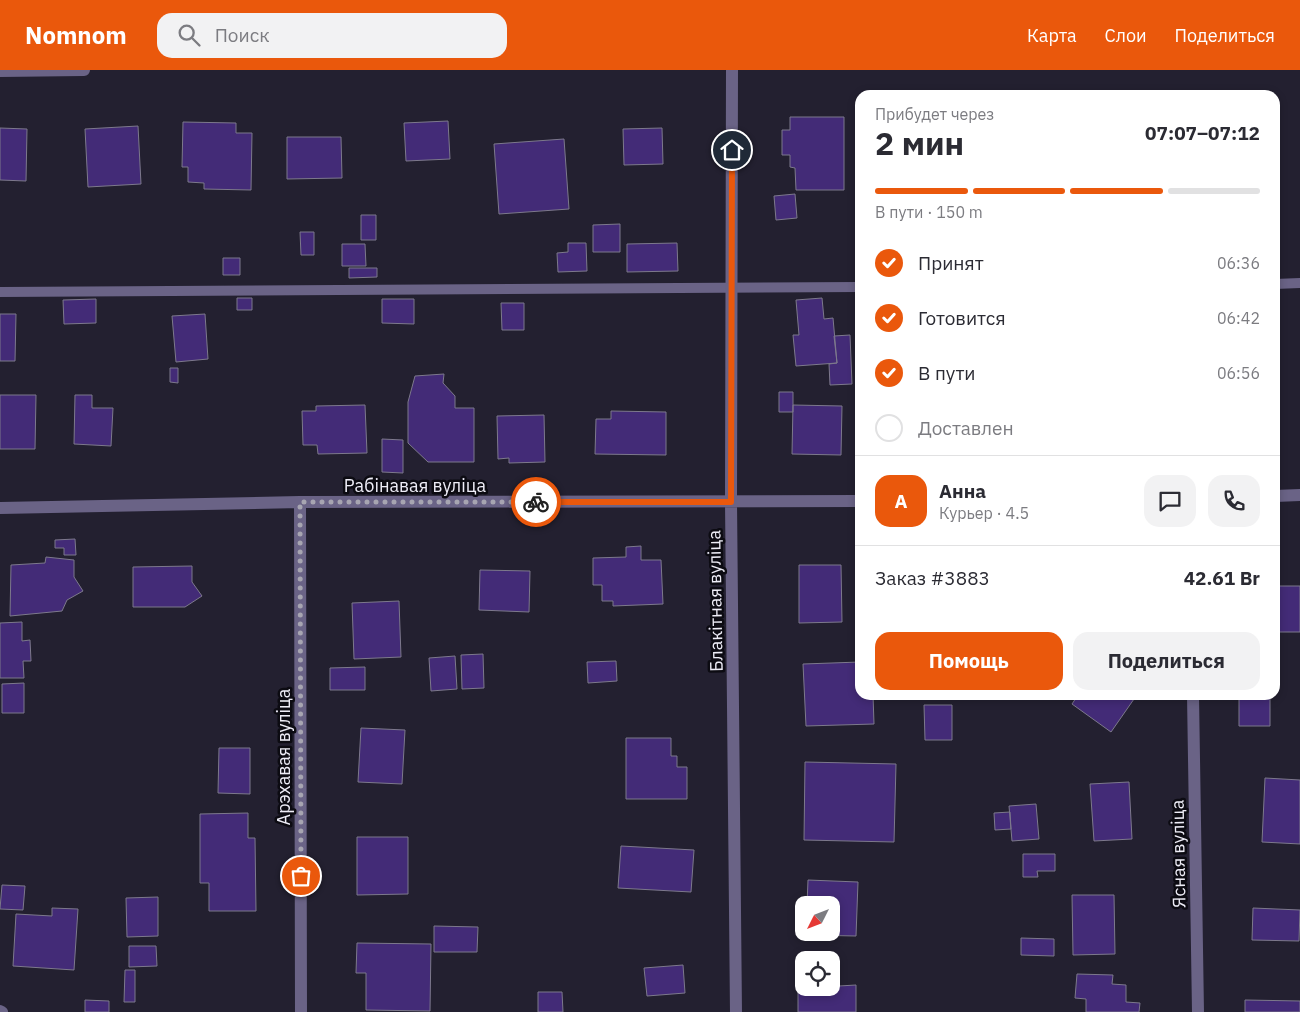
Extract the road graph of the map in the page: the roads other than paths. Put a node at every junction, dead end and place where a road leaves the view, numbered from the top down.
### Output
1 (84, 70) edge
2 (732, 70) edge
3 (0, 71) edge
4 (1280, 284) edge
5 (1300, 284) edge
6 (855, 287) edge
7 (732, 288) junction
8 (0, 292) edge
9 (1280, 496) edge
10 (1300, 496) edge
11 (855, 501) edge
12 (300, 502) junction
13 (731, 502) junction
14 (0, 508) edge
15 (1193, 700) edge
16 (301, 1012) edge
17 (736, 1012) edge
18 (1198, 1012) edge

1 - 3 street
2 - 7 street, Блакітная вуліца
4 - 5 lane
6 - 7 lane
7 - 8 lane
7 - 13 street, Блакітная вуліца
9 - 10 street
11 - 13 street, Рабінавая вуліца
12 - 13 street, Рабінавая вуліца
12 - 14 street, Рабінавая вуліца
12 - 16 street, Арэхавая вуліца
13 - 17 street, Блакітная вуліца
15 - 18 street, Ясная вуліца

